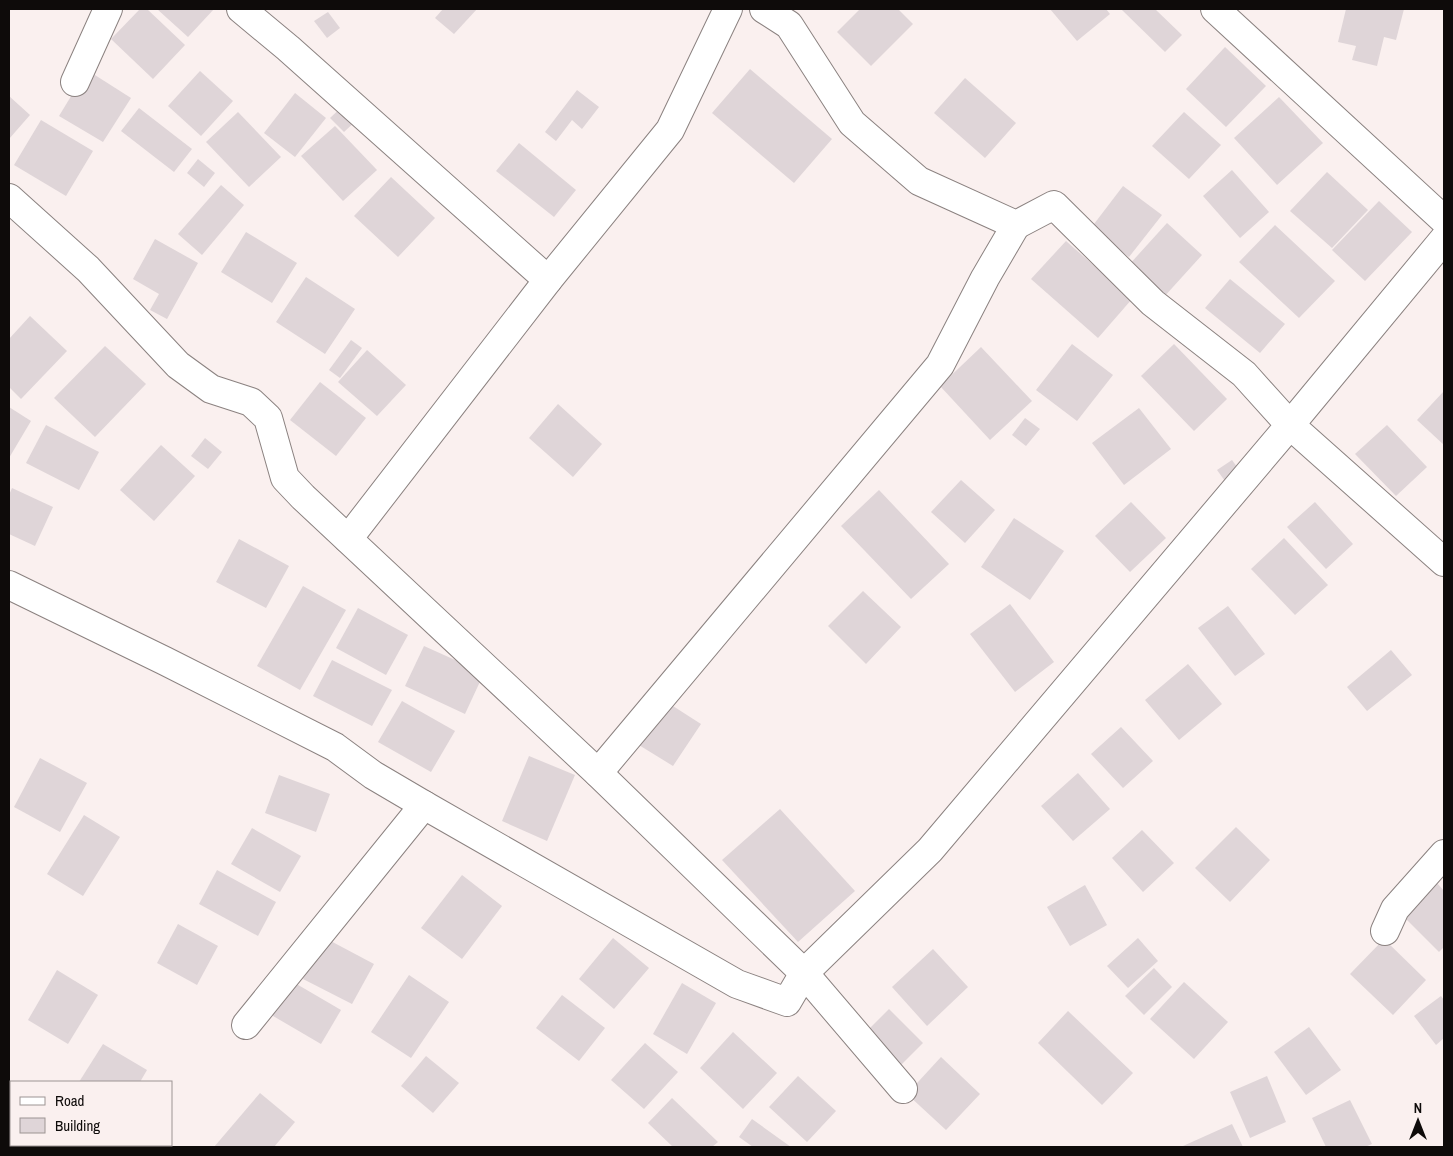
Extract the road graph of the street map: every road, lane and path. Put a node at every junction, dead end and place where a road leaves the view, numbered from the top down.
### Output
1 (108, 9) edge
2 (241, 9) edge
3 (728, 9) edge
4 (764, 9) edge
5 (1215, 9) edge
6 (75, 82) dead end
7 (9, 198) edge
8 (1444, 220) edge
9 (1016, 225) junction
10 (1444, 239) edge
11 (548, 280) junction
12 (1290, 425) junction
13 (348, 540) junction
14 (1444, 562) edge
15 (9, 586) edge
16 (598, 773) junction
17 (424, 805) junction
18 (1444, 854) edge
19 (1385, 931) dead end
20 (804, 973) junction
21 (246, 1025) dead end
22 (902, 1089) dead end

1 - 6 street
2 - 11 street
3 - 11 street
4 - 9 street
5 - 8 street
7 - 13 street
9 - 12 street
9 - 16 street
10 - 12 street
11 - 13 street
12 - 14 street
12 - 20 street
13 - 16 street
15 - 17 street
16 - 20 street
17 - 20 street
17 - 21 street
18 - 19 street
20 - 22 street

